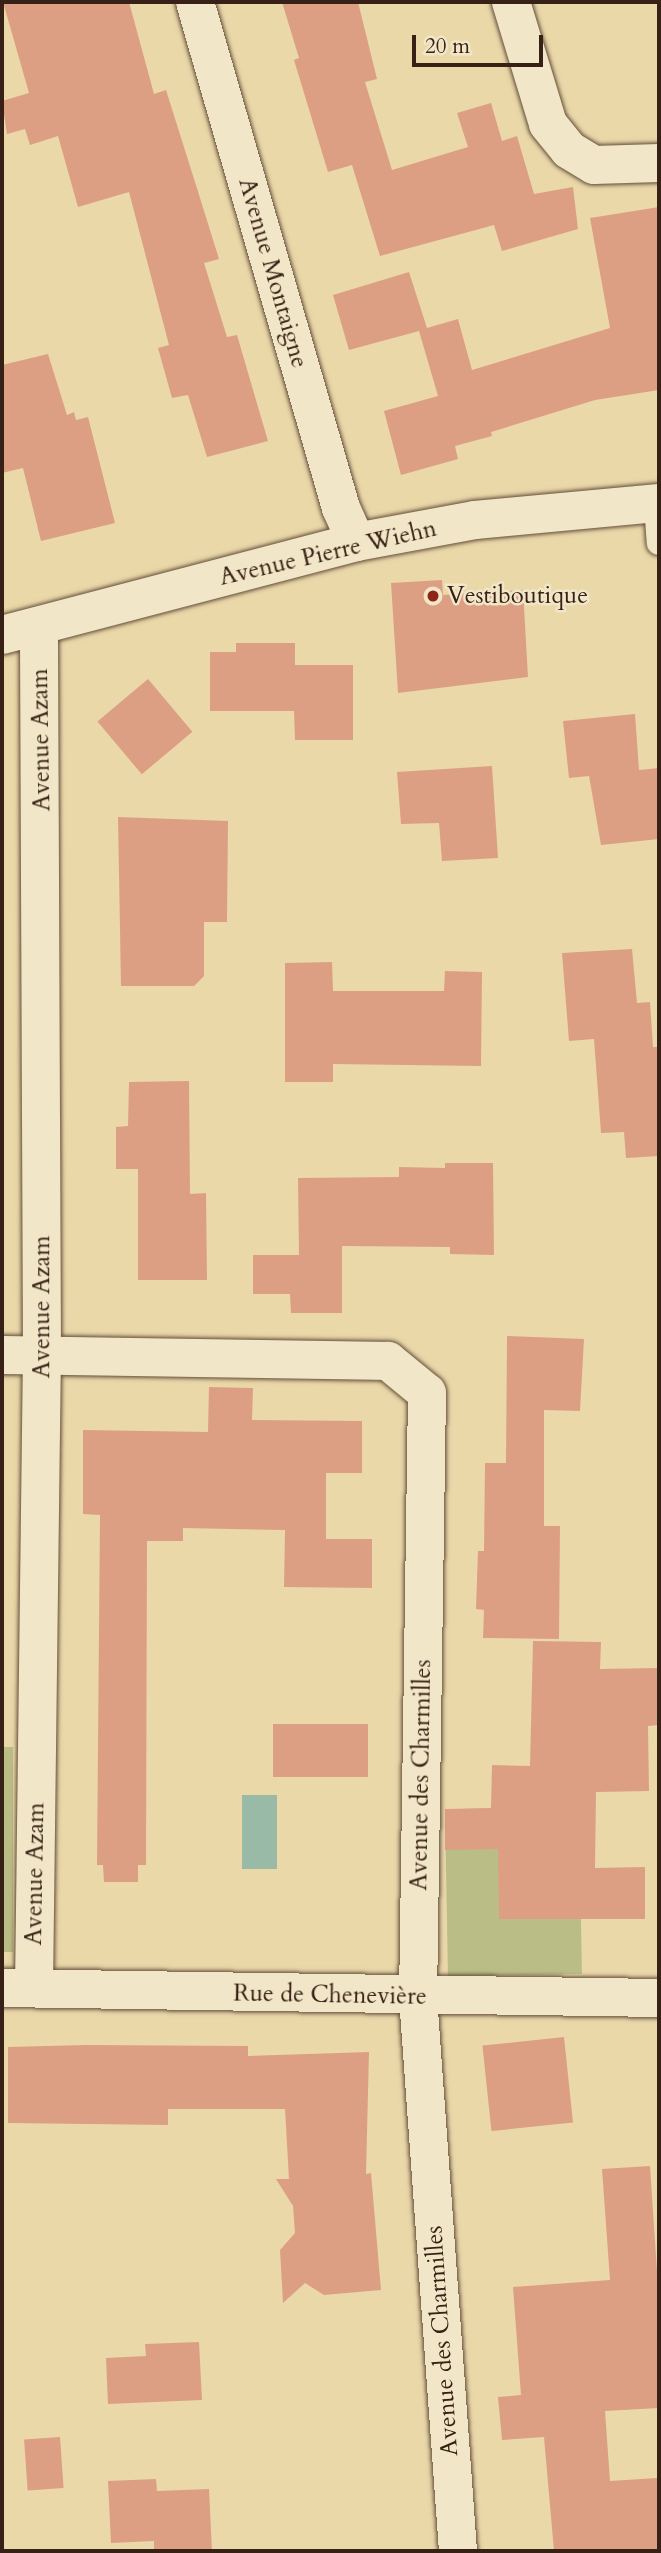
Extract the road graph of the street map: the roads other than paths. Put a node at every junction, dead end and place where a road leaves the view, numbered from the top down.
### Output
1 (195, 2) edge
2 (511, 2) edge
3 (659, 163) edge
4 (657, 503) edge
5 (356, 542) junction
6 (659, 543) edge
7 (39, 626) junction
8 (2, 635) edge
9 (2, 1355) edge
10 (43, 1355) junction
11 (18, 1988) edge
12 (418, 1997) junction
13 (659, 1998) edge
14 (457, 2551) edge

1 - 5 street, Avenue Montaigne
2 - 3 street
4 - 5 street, Avenue Pierre Wiehn
4 - 6 lane
5 - 7 street, Avenue Pierre Wiehn
7 - 8 street, Avenue Pierre Wiehn
7 - 10 street, Avenue Azam
9 - 10 street
10 - 11 street, Avenue Azam
10 - 12 street, Avenue des Charmilles
11 - 12 street, Rue de Chenevière
12 - 13 street, Rue de Chenevière
12 - 14 street, Avenue des Charmilles

